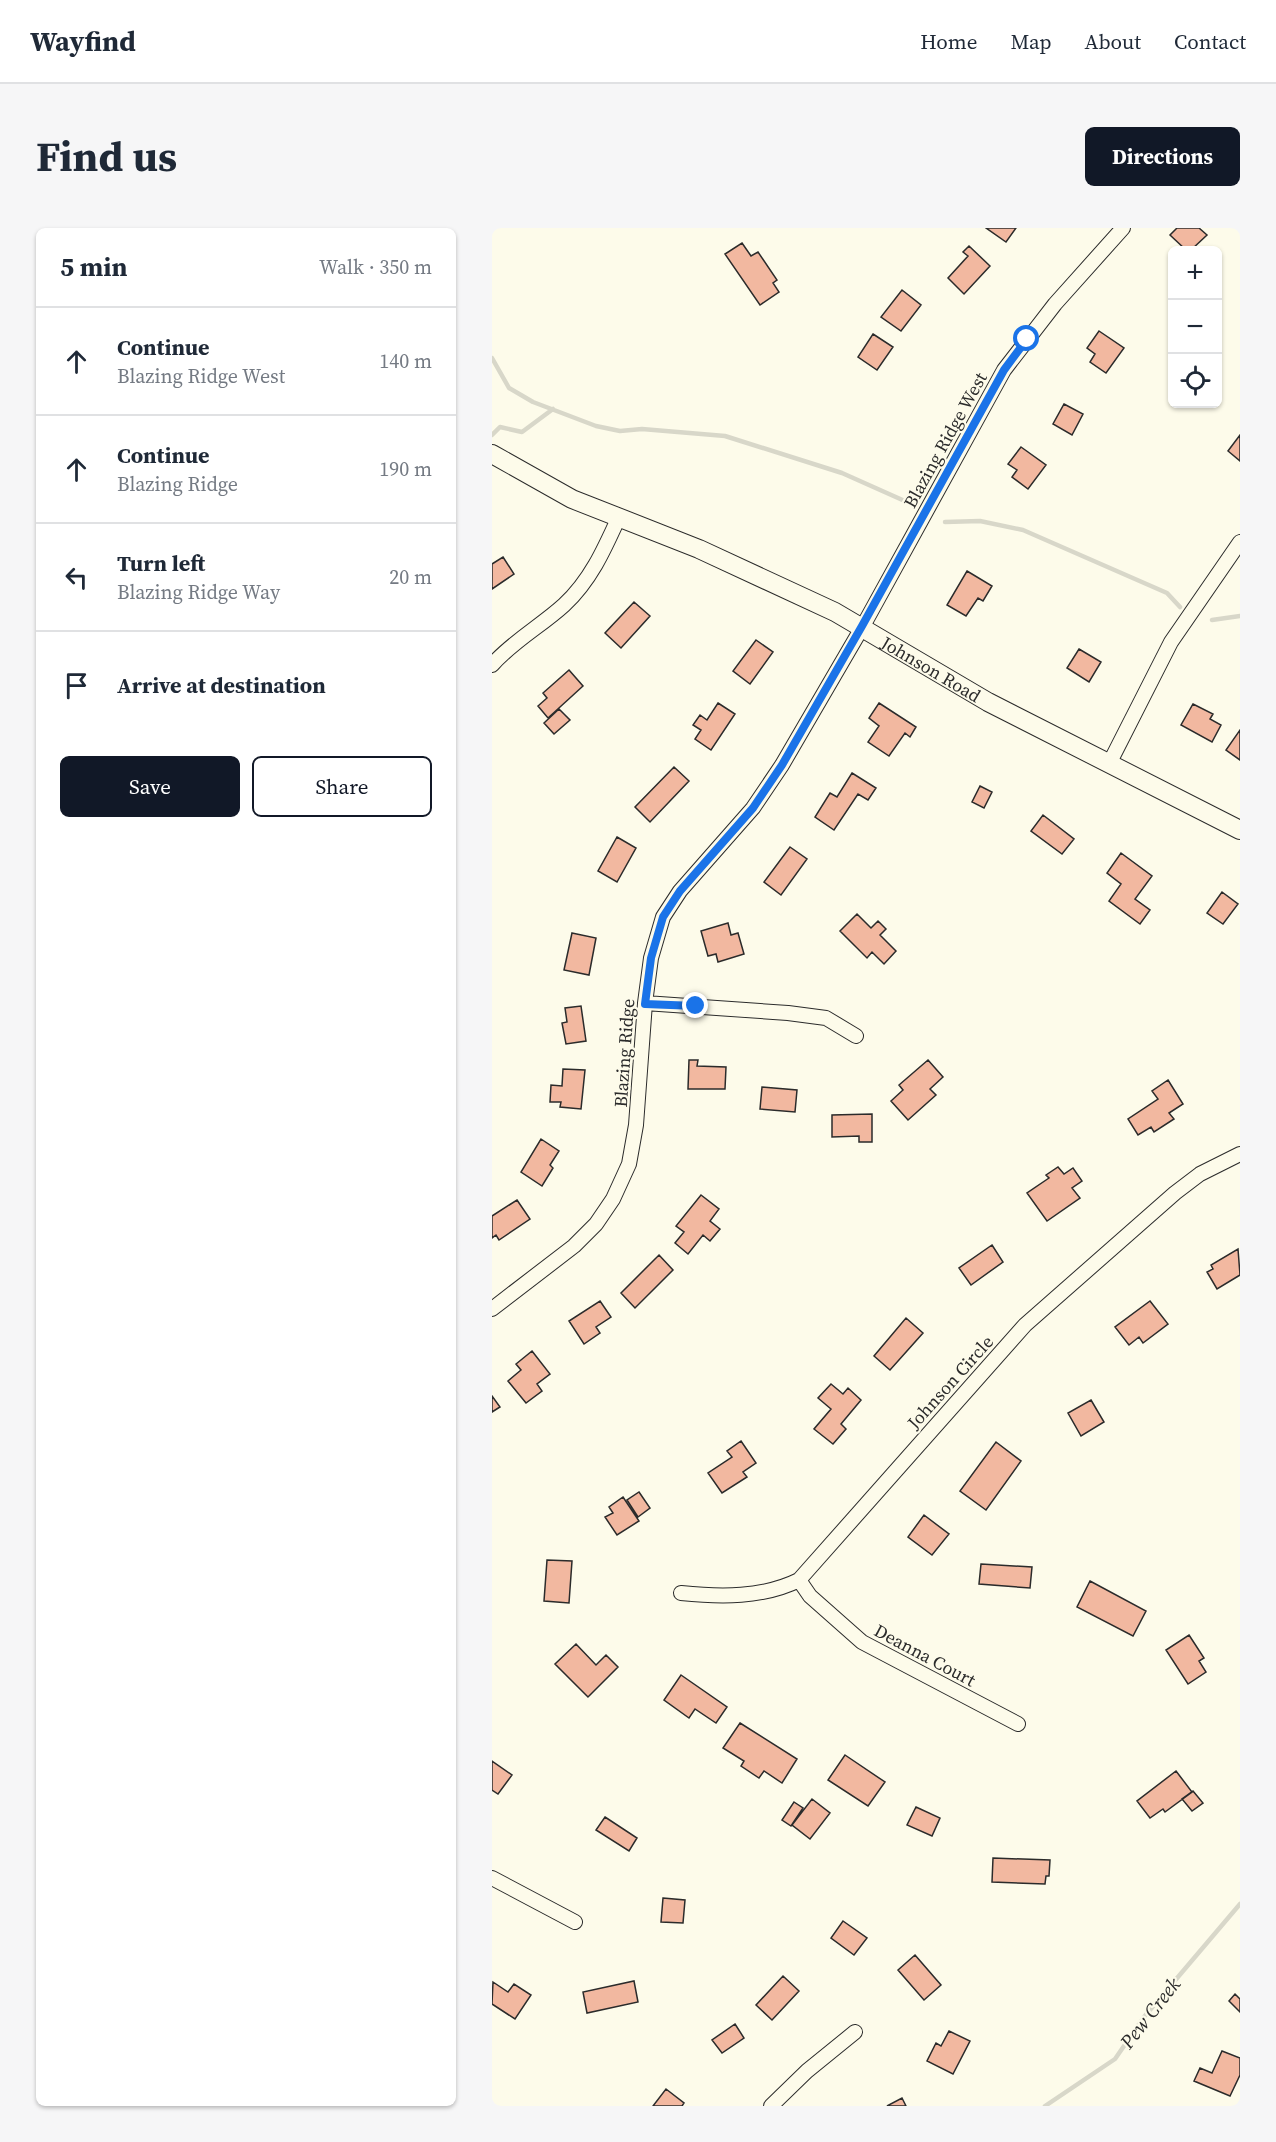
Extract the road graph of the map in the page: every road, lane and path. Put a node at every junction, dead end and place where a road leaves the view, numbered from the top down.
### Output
1 (1123, 228) edge
2 (492, 454) edge
3 (618, 519) junction
4 (1240, 542) edge
5 (862, 626) junction
6 (492, 664) edge
7 (1109, 764) junction
8 (1240, 830) edge
9 (645, 1004) junction
10 (856, 1036) dead end
11 (1240, 1154) edge
12 (492, 1309) edge
13 (799, 1580) junction
14 (681, 1593) dead end
15 (1018, 1724) dead end
16 (492, 1878) edge
17 (575, 1922) dead end
18 (855, 2032) dead end
19 (771, 2106) edge

1 - 5 street, Blazing Ridge West
2 - 3 street, Johnson Road
3 - 5 street, Johnson Road
3 - 6 street
4 - 7 street
5 - 7 street, Johnson Road
5 - 9 street, Blazing Ridge
7 - 8 street, Johnson Road
9 - 10 street
9 - 12 street, Blazing Ridge
11 - 13 street, Johnson Circle
13 - 14 street, Johnson Circle
13 - 15 street, Deanna Court
16 - 17 street
18 - 19 street

